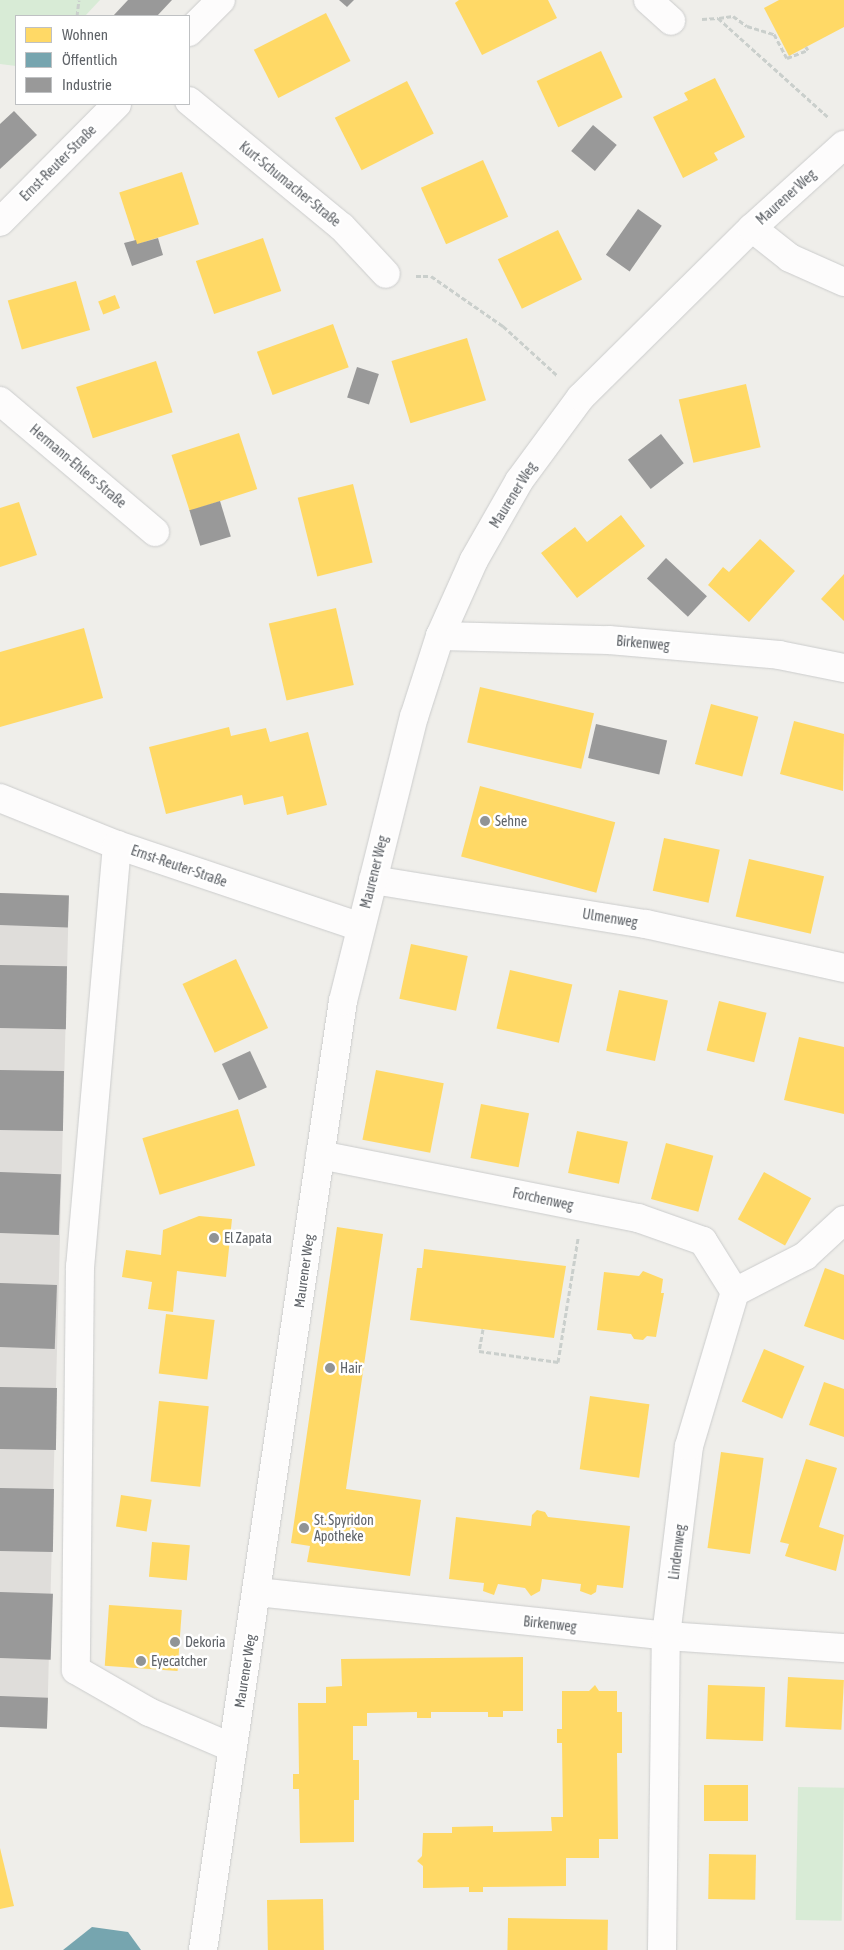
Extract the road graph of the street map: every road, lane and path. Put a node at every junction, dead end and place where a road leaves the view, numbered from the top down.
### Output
1 (78, 0) edge
2 (221, 0) edge
3 (648, 0) edge
4 (77, 15) edge
5 (718, 18) junction
6 (671, 21) joint
7 (190, 31) edge
8 (806, 47) dead end
9 (190, 102) edge
10 (116, 105) edge
11 (830, 120) dead end
12 (844, 146) edge
13 (0, 222) edge
14 (752, 228) junction
15 (386, 274) joint
16 (844, 282) edge
17 (582, 397) junction
18 (0, 401) edge
19 (155, 532) dead end
20 (440, 636) junction
21 (844, 668) edge
22 (0, 798) edge
23 (117, 845) junction
24 (373, 880) junction
25 (360, 928) junction
26 (844, 968) edge
27 (320, 1155) junction
28 (583, 1208) junction
29 (844, 1220) edge
30 (735, 1292) junction
31 (482, 1329) dead end
32 (257, 1592) junction
33 (666, 1636) junction
34 (844, 1648) edge
35 (233, 1748) junction
36 (203, 1950) edge
37 (662, 1950) edge

1 - 4 path
2 - 7 street
3 - 6 street
5 - 6 path
5 - 8 path
5 - 11 path
9 - 15 street, Kurt-Schumacher-Straße
10 - 13 street, Ernst-Reuter-Straße
12 - 14 street, Maurener Weg
14 - 16 street
14 - 17 street, Maurener Weg
15 - 17 path
17 - 20 street, Maurener Weg
18 - 19 street, Hermann-Ehlers-Straße
20 - 21 street, Birkenweg
20 - 24 street, Maurener Weg
22 - 23 street, Ernst-Reuter-Straße
23 - 25 street, Ernst-Reuter-Straße
23 - 35 street
24 - 25 street, Maurener Weg
24 - 26 street, Ulmenweg
25 - 27 street, Maurener Weg
27 - 28 street, Forchenweg
27 - 32 street, Maurener Weg
28 - 30 street, Forchenweg
28 - 31 path
29 - 30 street
30 - 33 street, Lindenweg
32 - 33 street, Birkenweg
32 - 35 street, Maurener Weg
33 - 34 street, Birkenweg
33 - 37 street, Lindenweg
35 - 36 street, Maurener Weg

